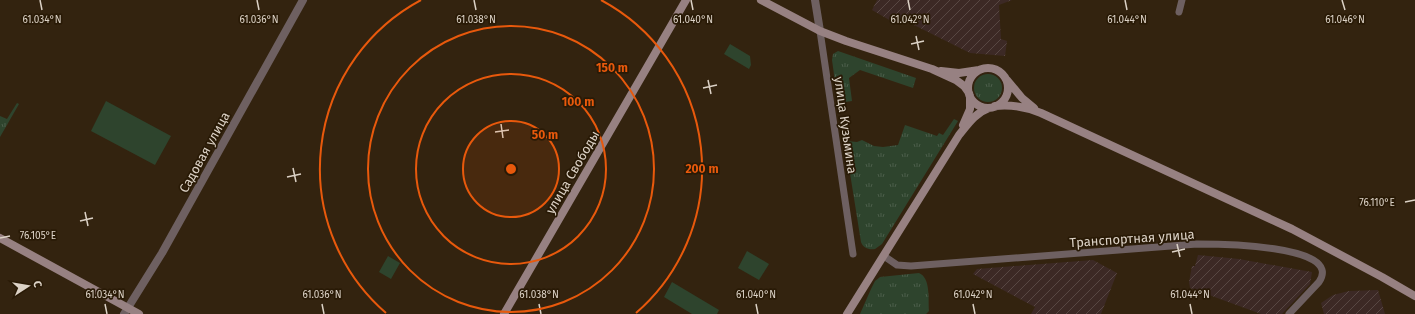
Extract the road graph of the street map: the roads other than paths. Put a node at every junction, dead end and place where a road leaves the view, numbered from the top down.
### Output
1 (302, 0) edge
2 (686, 0) edge
3 (761, 0) edge
4 (815, 0) edge
5 (1182, 0) edge
6 (1179, 12) dead end
7 (820, 31) junction
8 (981, 69) junction
9 (932, 70) junction
10 (1004, 76) junction
11 (969, 95) junction
12 (992, 107) junction
13 (1041, 113) junction
14 (959, 135) junction
15 (0, 238) edge
16 (853, 254) dead end
17 (884, 256) junction
18 (1415, 296) edge
19 (126, 311) edge
20 (139, 314) edge
21 (504, 314) edge
22 (847, 314) edge
23 (1289, 314) edge

1 - 19 street, Садовая улица
2 - 21 main road, улица Свободы
3 - 7 main road
4 - 7 street, улица Кузьмина
5 - 6 street
7 - 9 main road
7 - 16 street, улица Кузьмина
8 - 9 main road
8 - 10 main road
8 - 11 main road
9 - 11 main road
10 - 12 main road
10 - 13 main road
11 - 12 main road
11 - 14 main road
12 - 13 main road
12 - 14 main road
13 - 18 main road
14 - 17 main road
15 - 19 main road
17 - 22 main road
17 - 23 street, Транспортная улица
19 - 20 main road

